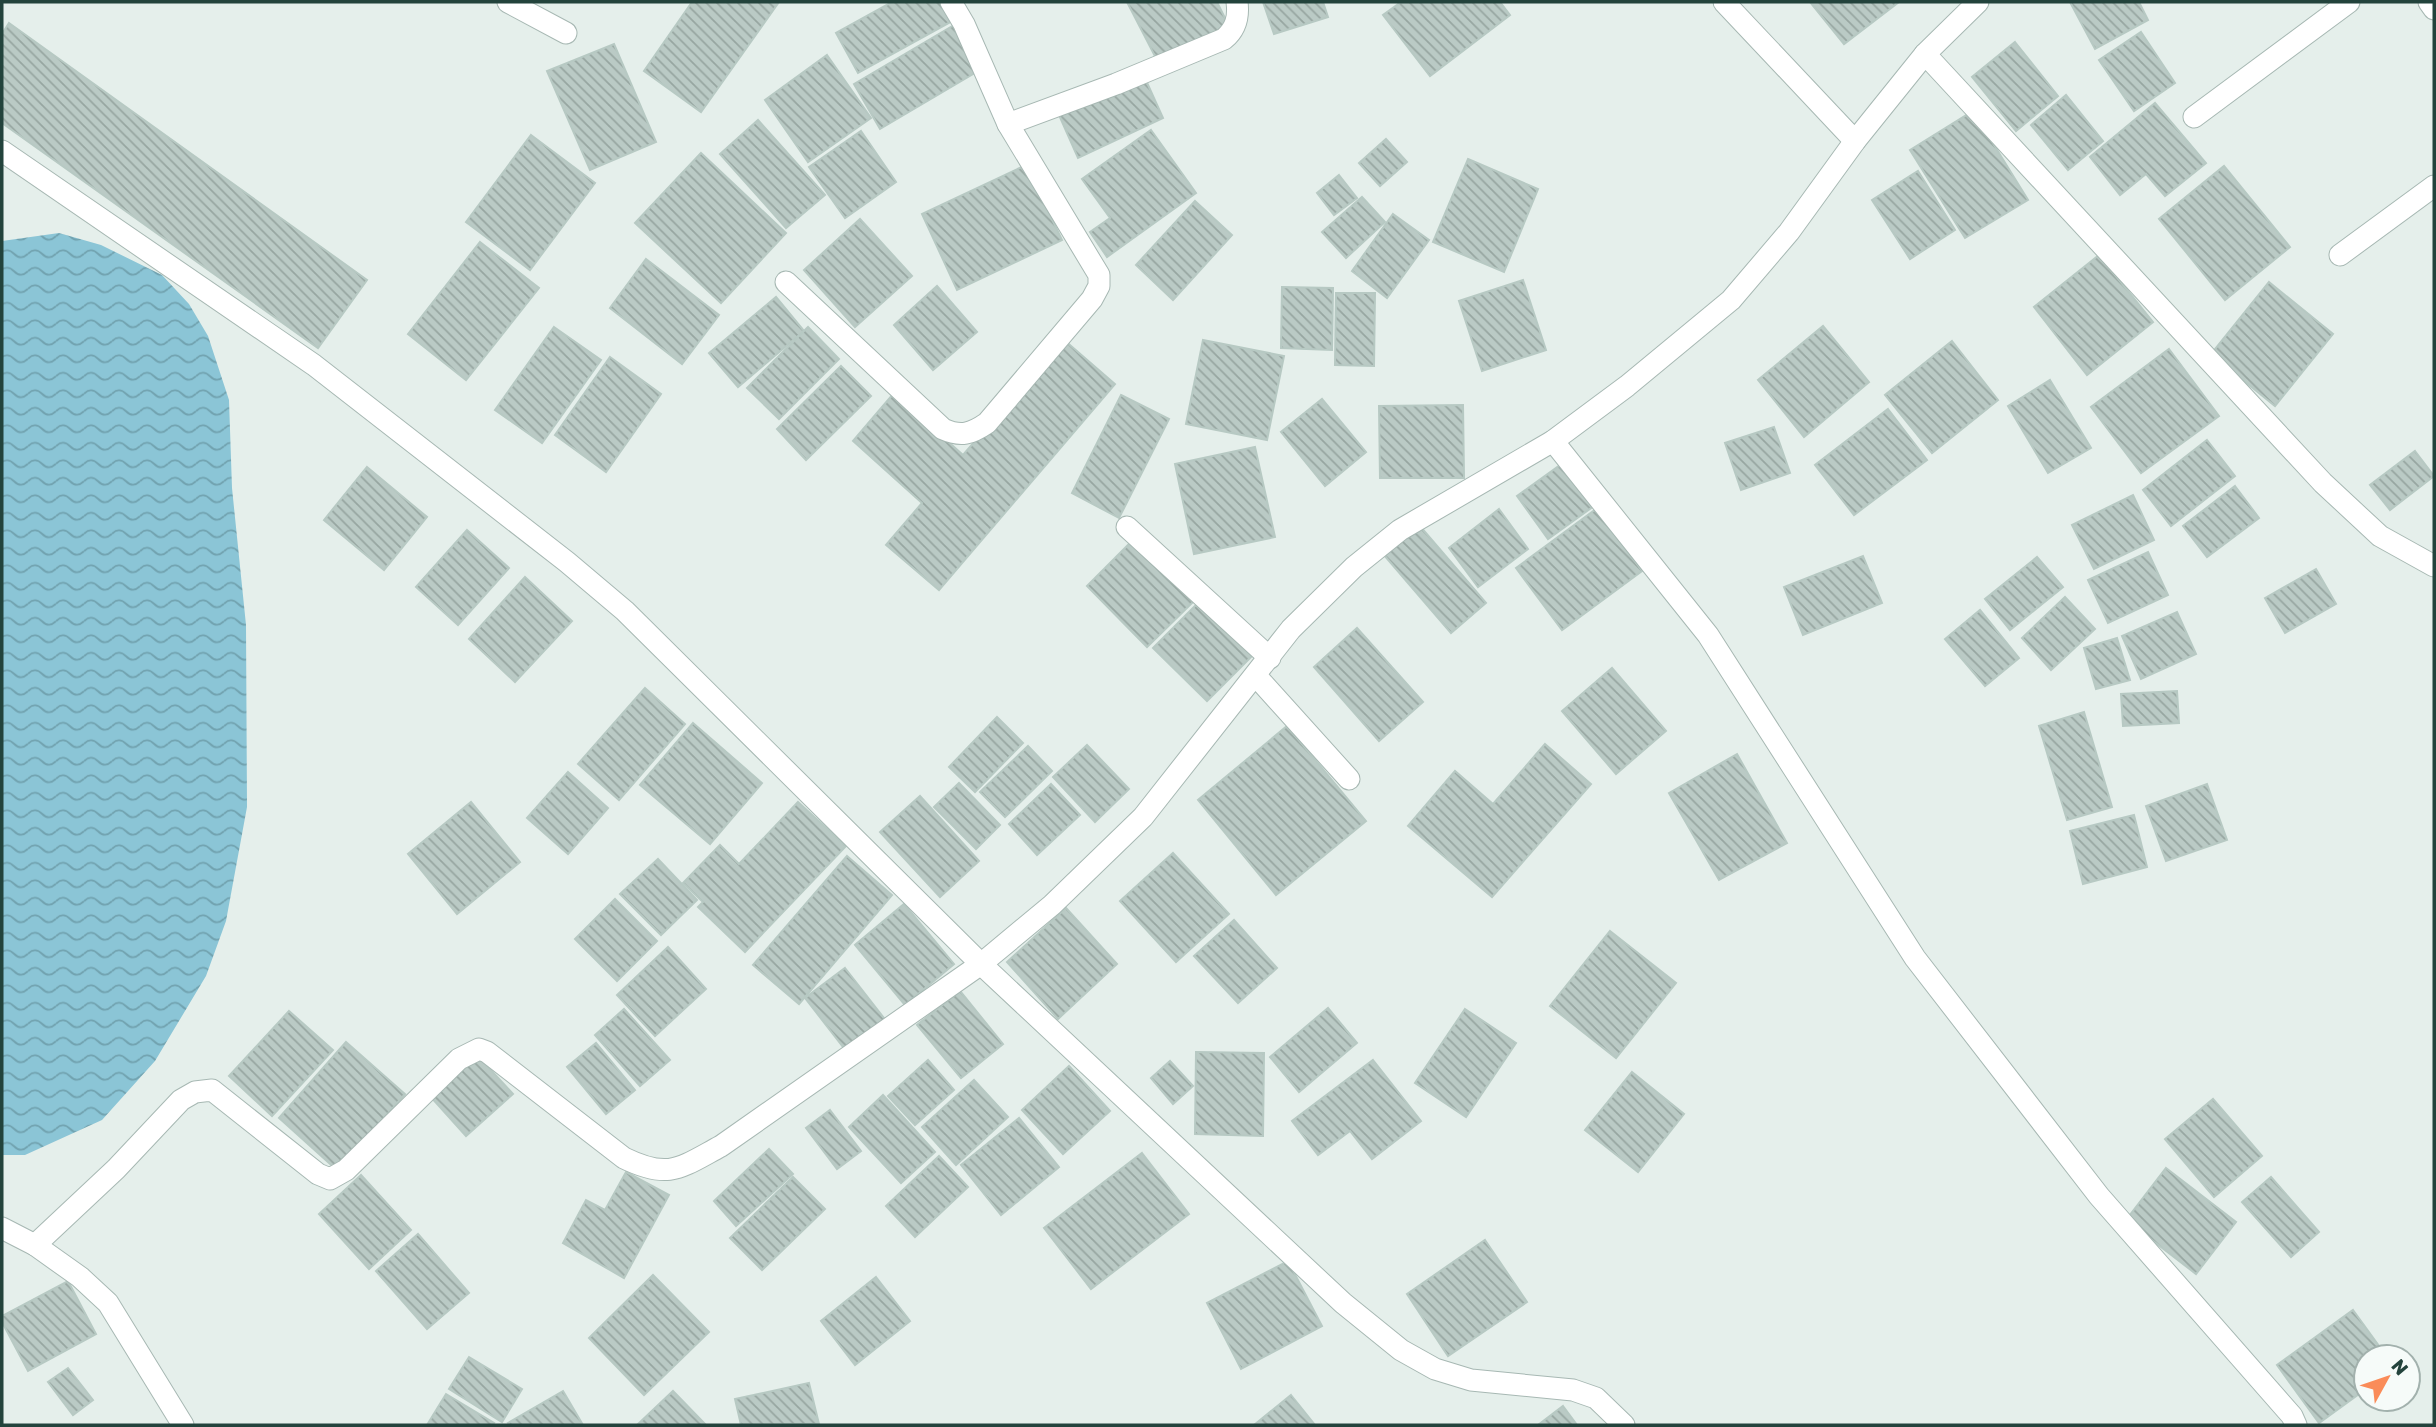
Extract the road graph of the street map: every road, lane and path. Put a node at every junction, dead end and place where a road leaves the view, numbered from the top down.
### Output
1 (508, 2) edge
2 (951, 2) edge
3 (1237, 2) edge
4 (1724, 2) edge
5 (1978, 2) edge
6 (2348, 2) edge
7 (2429, 2) edge
8 (2434, 9) edge
9 (566, 33) dead end
10 (1925, 54) junction
11 (2194, 117) dead end
12 (1008, 124) junction
13 (1855, 141) junction
14 (2, 151) edge
15 (2434, 186) edge
16 (2340, 256) dead end
17 (786, 282) dead end
18 (1553, 441) junction
19 (1127, 527) dead end
20 (2434, 566) edge
21 (1270, 658) junction
22 (1256, 676) junction
23 (1349, 779) dead end
24 (981, 964) junction
25 (2, 1228) edge
26 (35, 1245) junction
27 (183, 1425) edge
28 (1624, 1425) edge
29 (2295, 1425) edge

1 - 9 street
2 - 12 street
3 - 12 street
4 - 13 street
5 - 10 street
6 - 11 street
7 - 8 street
10 - 13 street
10 - 20 street
12 - 17 street
13 - 18 street
14 - 24 street
15 - 16 street
18 - 21 street
18 - 29 street
19 - 21 street
21 - 22 street
22 - 23 street
22 - 24 street
24 - 26 street
24 - 28 street
25 - 26 street
26 - 27 street

